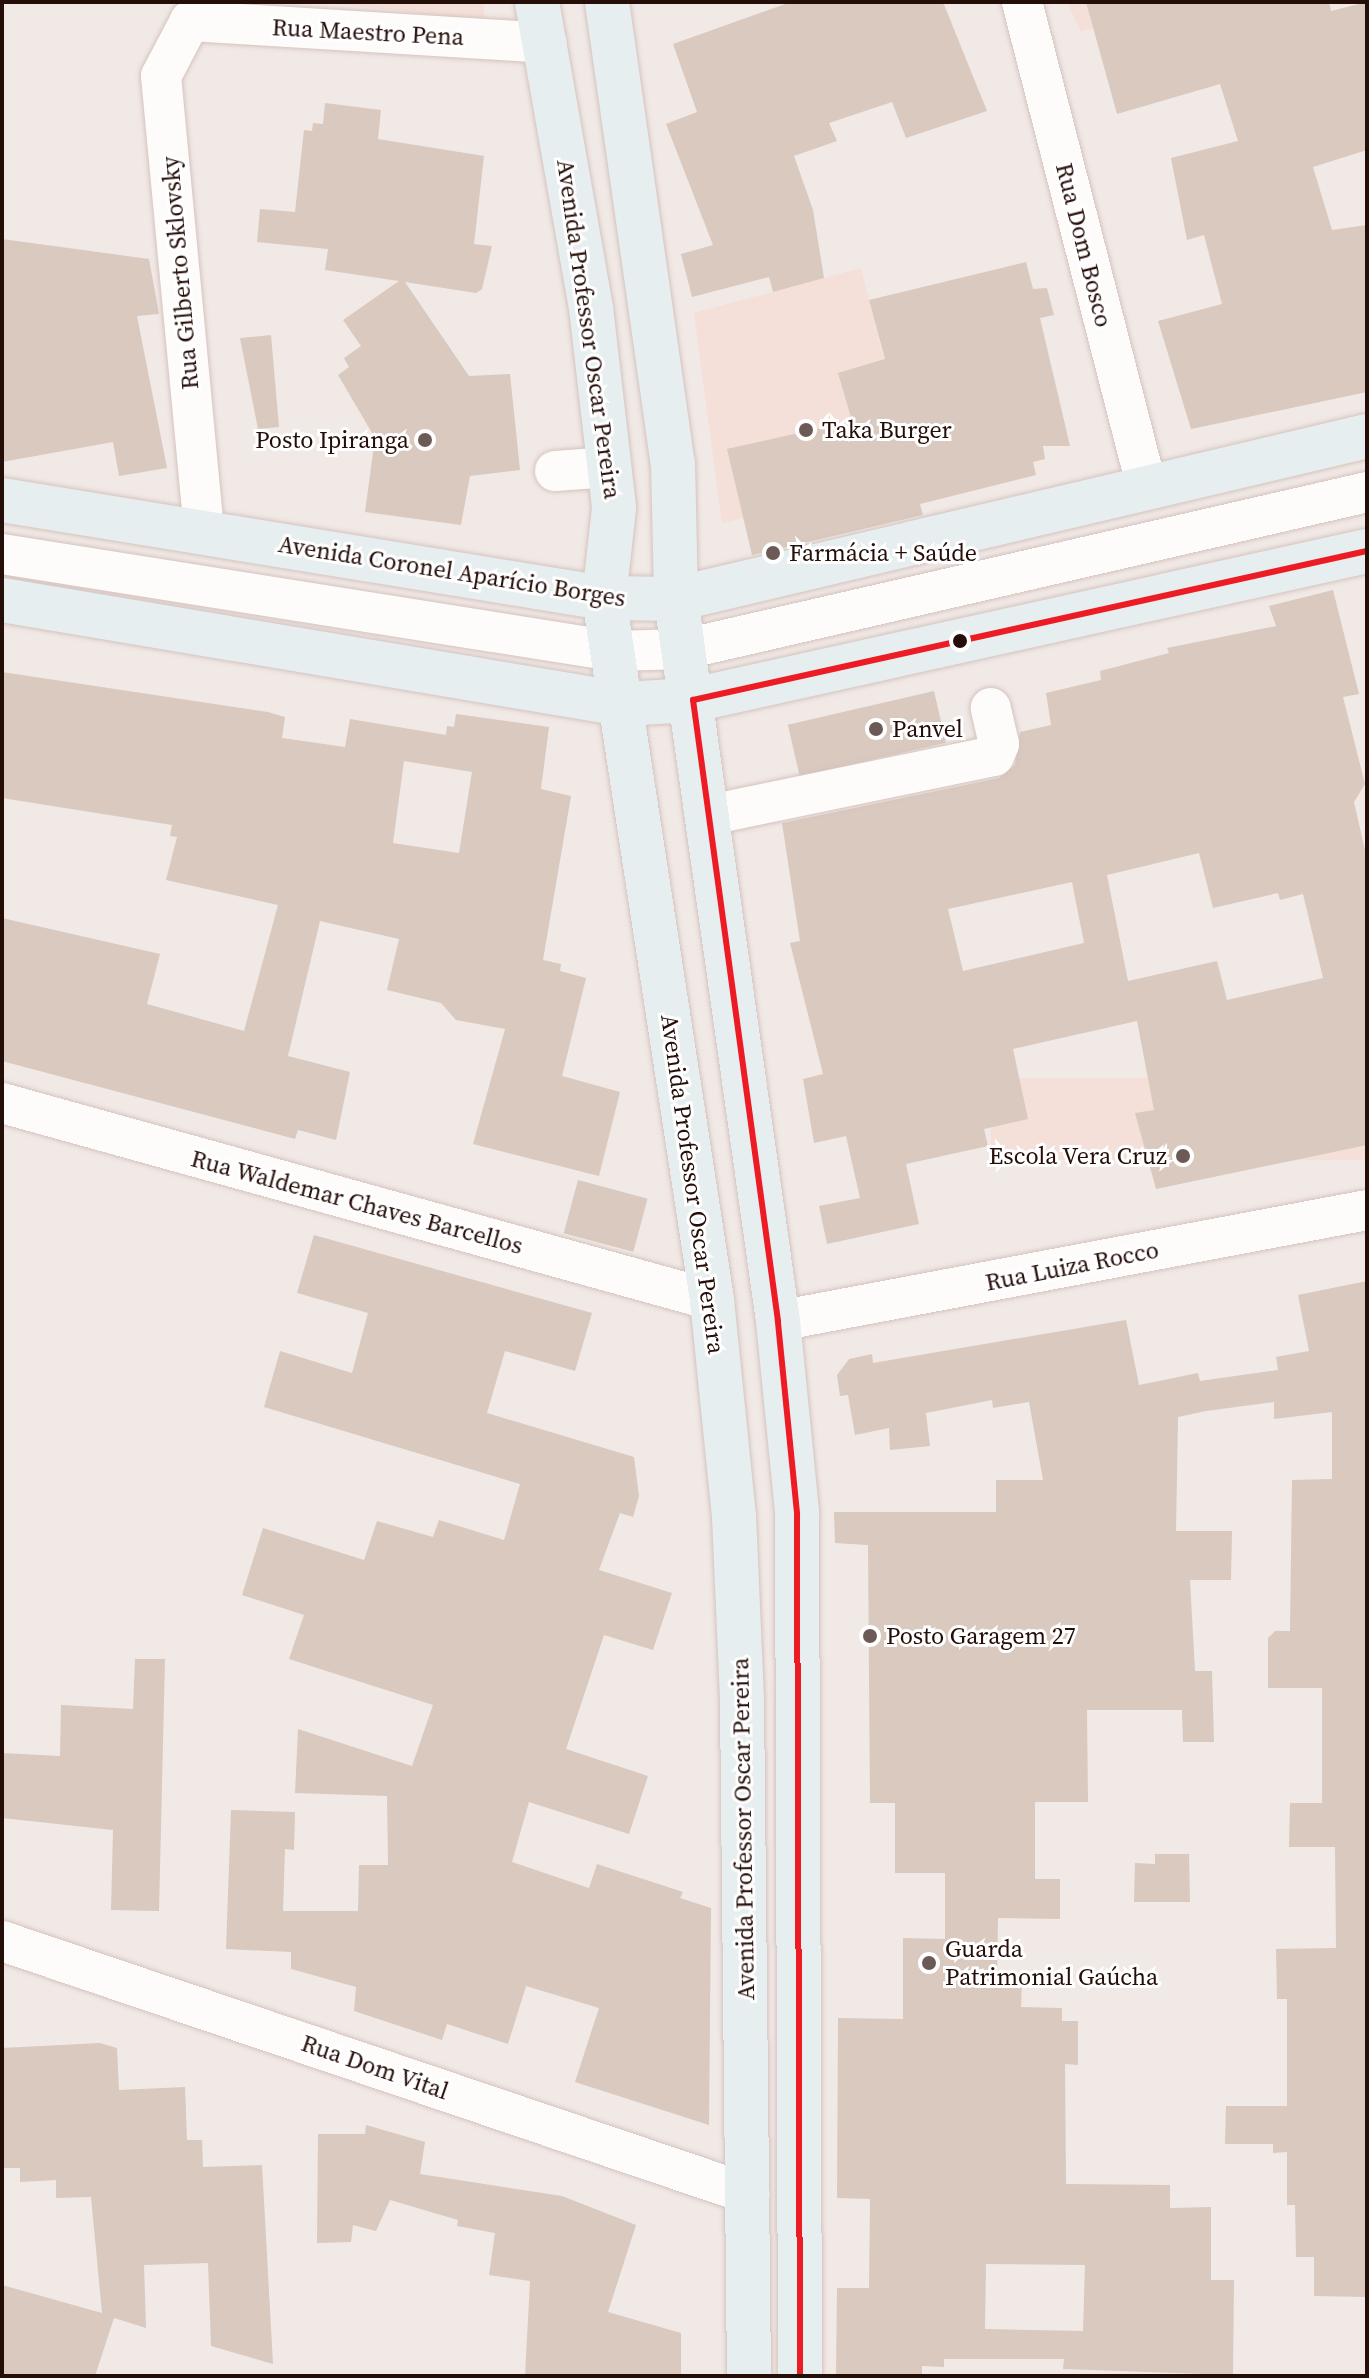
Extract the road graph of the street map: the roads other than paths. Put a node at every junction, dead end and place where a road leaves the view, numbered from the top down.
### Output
1 (607, 2) edge
2 (1022, 2) edge
3 (187, 12) edge
4 (542, 22) edge
5 (1367, 436) edge
6 (610, 467) junction
7 (555, 471) dead end
8 (1147, 488) junction
9 (1367, 492) edge
10 (2, 500) edge
11 (204, 532) junction
12 (1367, 551) edge
13 (2, 554) edge
14 (604, 598) junction
15 (676, 599) junction
16 (2, 600) edge
17 (685, 649) junction
18 (613, 651) junction
19 (693, 700) junction
20 (622, 704) junction
21 (991, 708) dead end
22 (709, 815) junction
23 (2, 1103) edge
24 (1367, 1210) edge
25 (712, 1300) junction
26 (778, 1321) junction
27 (2, 1941) edge
28 (749, 2194) junction
29 (749, 2376) edge
30 (800, 2376) edge

1 - 15 main road
2 - 8 street, Rua Dom Bosco
3 - 4 street, Rua Maestro Pena
3 - 11 street, Rua Gilberto Sklovsky
4 - 6 main road, Avenida Professor Oscar Pereira
5 - 8 main road, Avenida Coronel Aparício Borges
6 - 7 street
6 - 14 main road, Avenida Professor Oscar Pereira
8 - 15 main road, Avenida Coronel Aparício Borges
9 - 17 street
10 - 11 main road, Avenida Coronel Aparício Borges
11 - 14 main road, Avenida Coronel Aparício Borges
12 - 19 main road
13 - 18 street
14 - 15 main road, Avenida Coronel Aparício Borges
14 - 18 main road, Avenida Professor Oscar Pereira
15 - 17 main road
16 - 20 main road
17 - 18 street
17 - 19 main road
18 - 20 main road, Avenida Professor Oscar Pereira
19 - 20 main road
19 - 22 main road
20 - 25 main road, Avenida Professor Oscar Pereira
21 - 22 street
22 - 26 main road
23 - 25 street, Rua Waldemar Chaves Barcellos
24 - 26 street, Rua Luiza Rocco
25 - 28 main road, Avenida Professor Oscar Pereira
26 - 30 main road
27 - 28 street, Rua Dom Vital
28 - 29 main road, Avenida Professor Oscar Pereira

